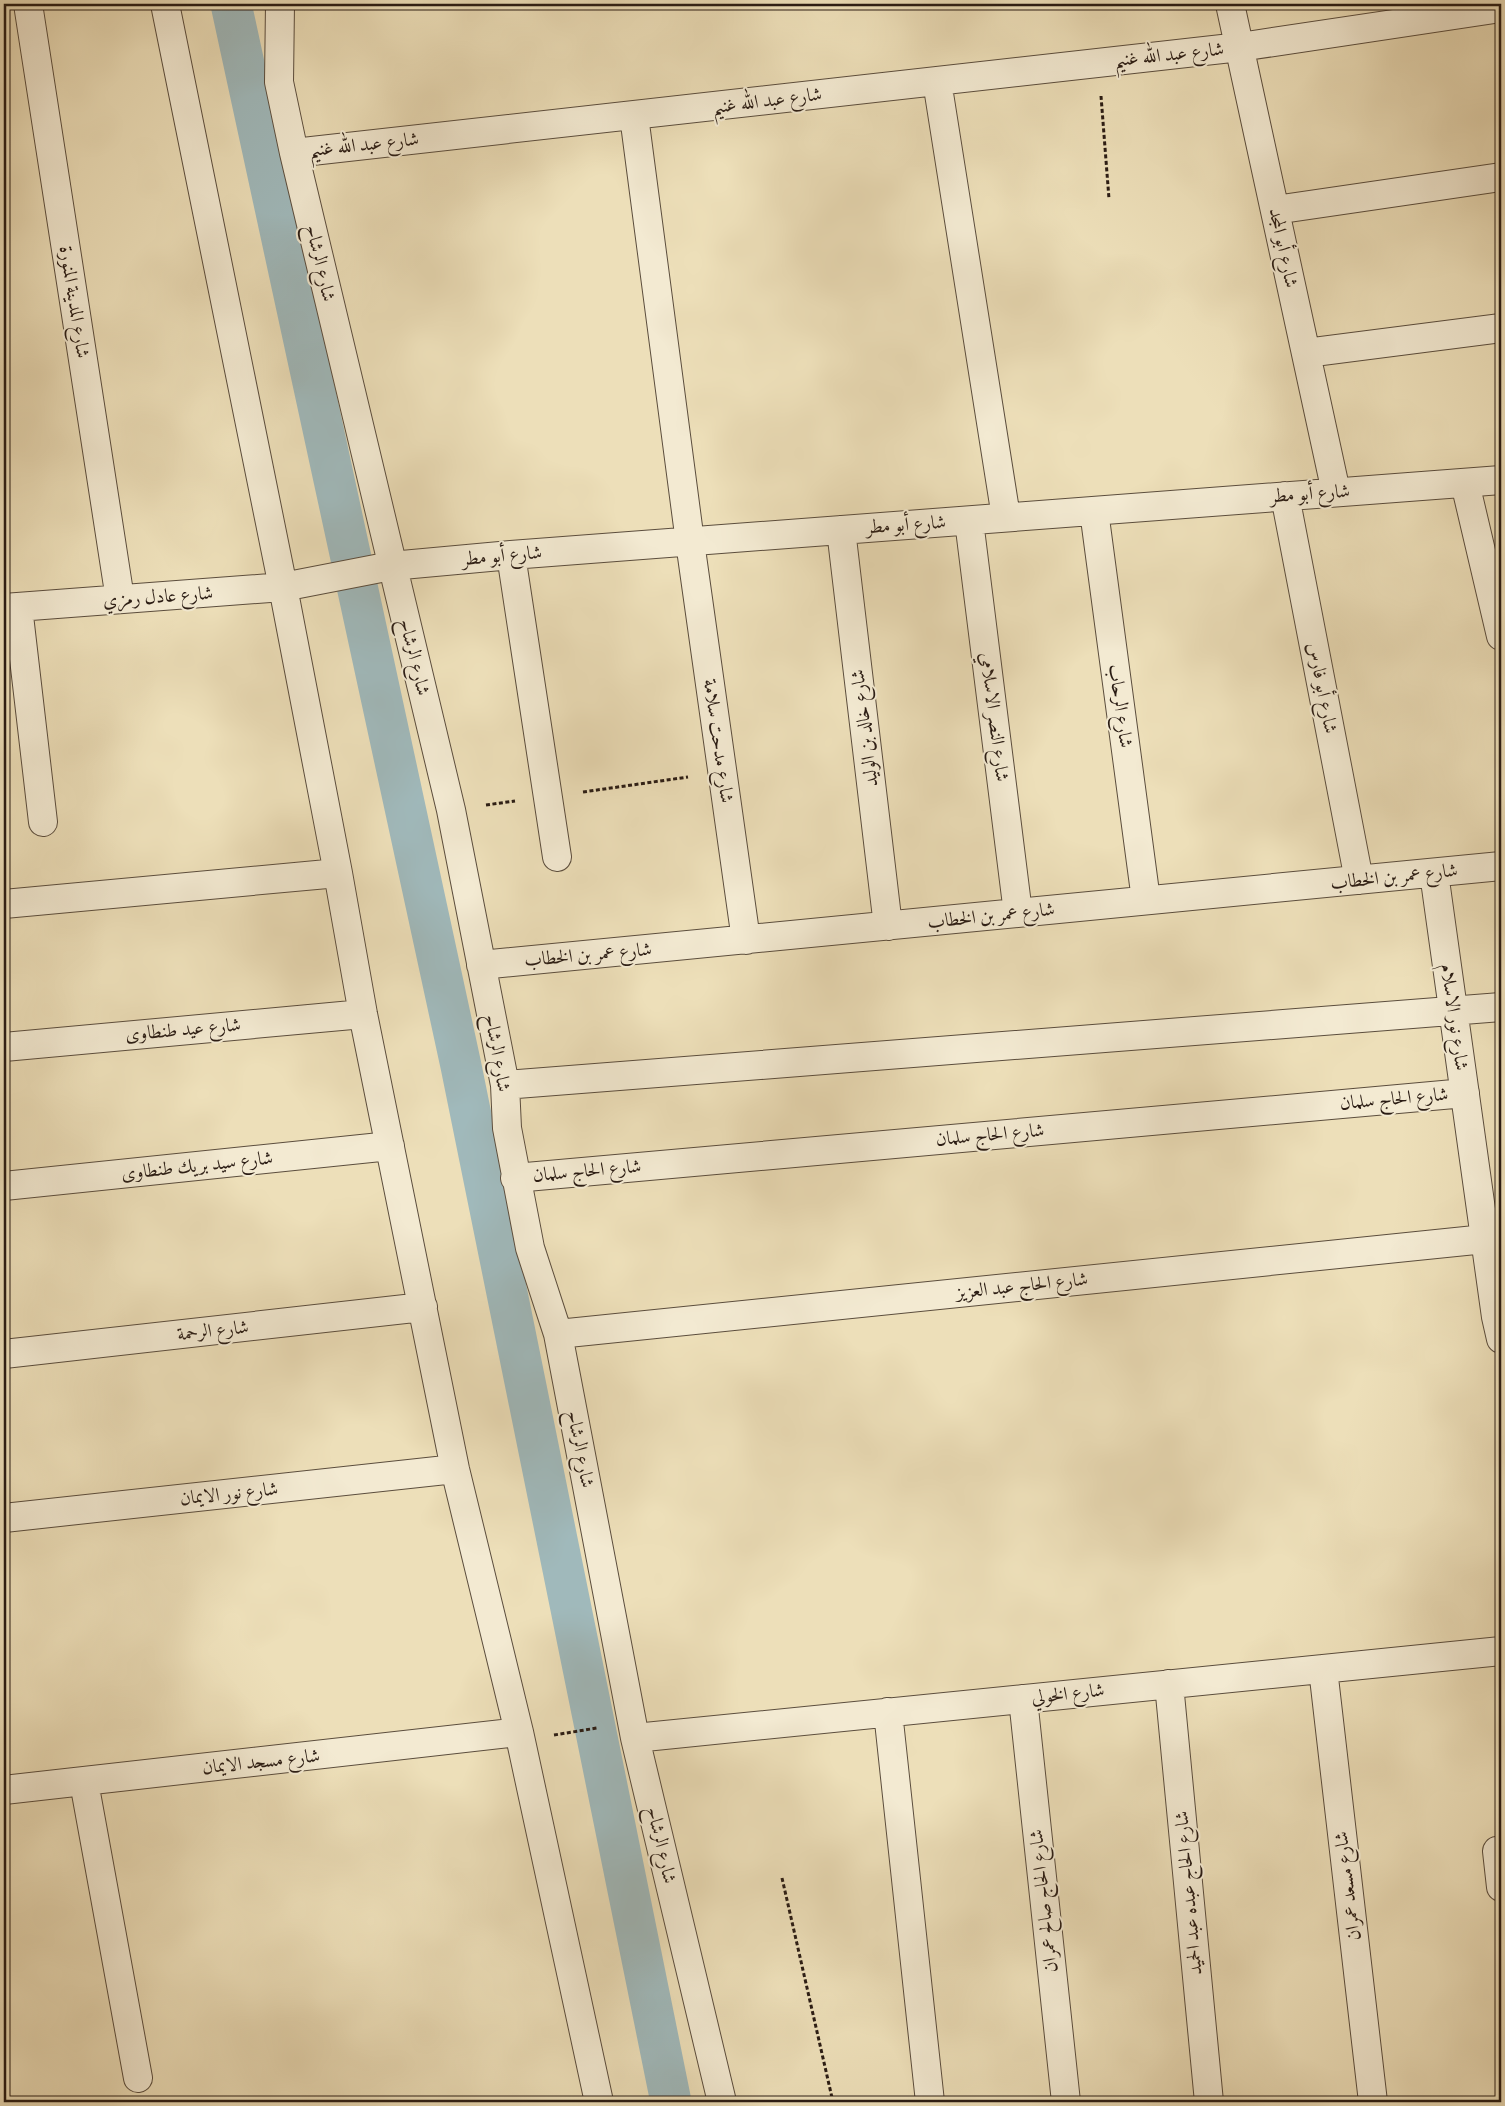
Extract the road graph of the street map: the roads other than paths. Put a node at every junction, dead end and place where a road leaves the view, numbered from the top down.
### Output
1 (28, 4) edge
2 (165, 4) edge
3 (280, 4) edge
4 (1230, 4) edge
5 (1501, 8) edge
6 (1240, 47) junction
7 (937, 81) junction
8 (634, 116) junction
9 (294, 153) junction
10 (1501, 177) edge
11 (1275, 210) junction
12 (1501, 328) edge
13 (1306, 353) junction
14 (1501, 480) edge
15 (1465, 483) junction
16 (1336, 492) junction
17 (1285, 496) junction
18 (1094, 511) junction
19 (1006, 517) junction
20 (969, 521) junction
21 (841, 530) junction
22 (690, 542) junction
23 (511, 555) junction
24 (383, 568) junction
25 (312, 581) joint
26 (283, 588) junction
27 (120, 599) junction
28 (11, 608) edge
29 (1501, 636) edge
30 (43, 822) dead end
31 (557, 857) dead end
32 (1501, 866) edge
33 (338, 873) junction
34 (1434, 873) junction
35 (1359, 880) junction
36 (1146, 900) junction
37 (4, 904) edge
38 (1018, 913) junction
39 (888, 926) junction
40 (746, 940) junction
41 (481, 965) junction
42 (1501, 1007) edge
43 (1453, 1010) junction
44 (363, 1014) junction
45 (4, 1047) edge
46 (505, 1085) junction
47 (1465, 1093) junction
48 (390, 1146) junction
49 (516, 1178) junction
50 (4, 1186) edge
51 (1490, 1191) edge
52 (1485, 1239) junction
53 (423, 1308) junction
54 (1500, 1325) edge
55 (558, 1334) junction
56 (4, 1354) edge
57 (455, 1469) junction
58 (4, 1518) edge
59 (1501, 1651) edge
60 (1322, 1669) junction
61 (1169, 1684) junction
62 (1023, 1699) junction
63 (888, 1712) junction
64 (634, 1729) junction
65 (520, 1737) junction
66 (84, 1782) junction
67 (4, 1790) edge
68 (1497, 1851) dead end
69 (1501, 1888) edge
70 (138, 2078) dead end
71 (599, 2102) edge
72 (722, 2102) edge
73 (930, 2102) edge
74 (1066, 2102) edge
75 (1209, 2102) edge
76 (1373, 2102) edge

1 - 27 street, شارع المدينة المنورة
2 - 26 street
3 - 9 street, شارع الرشاح
4 - 6 street, شارع أبو المجد
5 - 6 street, شارع عبد الله غنيم
6 - 7 street, شارع عبد الله غنيم
6 - 11 street, شارع أبو المجد
7 - 8 street, شارع عبد الله غنيم
7 - 19 street
8 - 9 street, شارع عبد الله غنيم
8 - 22 street, شارع مدحت سلامة
9 - 24 street, شارع الرشاح
10 - 11 street
11 - 13 street, شارع أبو المجد
12 - 13 street
13 - 16 street, شارع أبو المجد
14 - 15 street, شارع أبو مطر
15 - 16 street, شارع أبو مطر
15 - 29 street
16 - 17 street, شارع أبو مطر
17 - 18 street, شارع أبو مطر
17 - 35 street, شارع أبو فارس
18 - 19 street, شارع أبو مطر
18 - 36 street, شارع الرحاب
19 - 20 street, شارع أبو مطر
20 - 21 street, شارع أبو مطر
20 - 38 street, شارع النصر الاسلامي
21 - 22 street, شارع أبو مطر
21 - 39 street, شارع خالد بن الوليد
22 - 23 street, شارع أبو مطر
22 - 40 street, شارع مدحت سلامة
23 - 24 street, شارع أبو مطر
23 - 31 street
24 - 25 street, شارع أبو مطر
24 - 41 street, شارع الرشاح
25 - 26 street, شارع عادل رمزي
26 - 27 street, شارع عادل رمزي
26 - 33 street
27 - 28 street, شارع عادل رمزي
28 - 30 street
32 - 34 street, شارع عمر بن الخطاب
33 - 37 street
33 - 44 street
34 - 35 street, شارع عمر بن الخطاب
34 - 43 street, شارع نور الاسلام
35 - 36 street, شارع عمر بن الخطاب
36 - 38 street, شارع عمر بن الخطاب
38 - 39 street, شارع عمر بن الخطاب
39 - 40 street, شارع عمر بن الخطاب
40 - 41 street, شارع عمر بن الخطاب
41 - 46 street, شارع الرشاح
42 - 43 street
43 - 46 street
43 - 47 street, شارع نور الاسلام
44 - 45 street, شارع عيد طنطاوى
44 - 48 street
46 - 49 street, شارع الرشاح
47 - 49 street, شارع الحاج سلمان
47 - 51 street, شارع نور الاسلام
48 - 50 street, شارع سيد بريك طنطاوى
48 - 53 street
49 - 55 street, شارع الرشاح
51 - 52 street, شارع نور الاسلام
52 - 54 street, شارع نور الاسلام
52 - 55 street, شارع الحاج عبد العزيز
53 - 56 street, شارع الرحمة
53 - 57 street
55 - 64 street, شارع الرشاح
57 - 58 street, شارع نور الايمان
57 - 65 street
59 - 60 street, شارع الخولي
60 - 61 street, شارع الخولي
60 - 76 street, شارع مسعد عمران
61 - 62 street, شارع الخولي
61 - 75 street, شارع الحاج عبده عبد الحميد
62 - 63 street, شارع الخولي
62 - 74 street, شارع الحاج صالح عمران
63 - 64 street, شارع الخولي
63 - 73 street
64 - 72 street, شارع الرشاح
65 - 66 street, شارع مسجد الايمان
65 - 71 street
66 - 67 street, شارع مسجد الايمان
66 - 70 street
68 - 69 street

